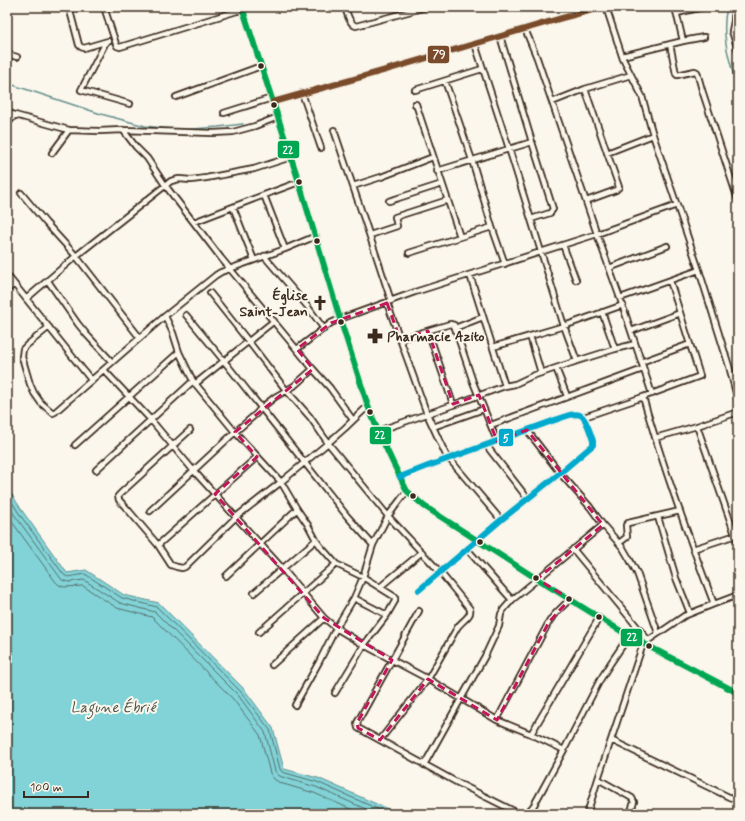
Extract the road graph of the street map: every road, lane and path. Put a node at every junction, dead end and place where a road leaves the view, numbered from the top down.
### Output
1 (69, 7) edge
2 (104, 7) edge
3 (250, 7) edge
4 (345, 7) edge
5 (426, 7) edge
6 (605, 7) edge
7 (675, 7) edge
8 (703, 7) edge
9 (735, 7) edge
10 (242, 8) edge
11 (590, 9) edge
12 (677, 13) junction
13 (736, 20) edge
14 (525, 29) junction
15 (500, 36) junction
16 (704, 37) dead end
17 (114, 39) junction
18 (683, 41) junction
19 (106, 42) junction
20 (474, 44) junction
21 (670, 44) junction
22 (738, 50) edge
23 (7, 54) edge
24 (622, 56) junction
25 (17, 57) dead end
26 (261, 66) junction
27 (482, 69) junction
28 (631, 75) junction
29 (445, 81) junction
30 (585, 89) junction
31 (416, 90) dead end
32 (302, 93) junction
33 (176, 97) dead end
34 (272, 100) junction
35 (552, 102) junction
36 (130, 104) dead end
37 (415, 104) dead end
38 (7, 112) edge
39 (224, 113) dead end
40 (15, 115) junction
41 (278, 117) junction
42 (7, 124) edge
43 (69, 130) junction
44 (123, 130) junction
45 (334, 130) dead end
46 (653, 136) junction
47 (532, 142) junction
48 (321, 148) dead end
49 (509, 149) junction
50 (52, 153) dead end
51 (607, 153) junction
52 (290, 157) junction
53 (433, 157) junction
54 (472, 160) junction
55 (437, 171) junction
56 (299, 182) junction
57 (442, 184) junction
58 (165, 185) junction
59 (353, 186) junction
60 (21, 193) dead end
61 (264, 194) junction
62 (448, 200) junction
63 (738, 200) edge
64 (389, 201) dead end
65 (586, 201) junction
66 (677, 205) junction
67 (233, 206) junction
68 (531, 219) junction
69 (194, 222) junction
70 (492, 227) junction
71 (597, 234) junction
72 (370, 235) junction
73 (316, 236) junction
74 (460, 237) junction
75 (564, 245) junction
76 (668, 246) dead end
77 (285, 249) junction
78 (541, 252) junction
79 (408, 253) dead end
80 (76, 256) junction
81 (264, 256) junction
82 (254, 260) junction
83 (505, 264) junction
84 (609, 268) junction
85 (230, 269) junction
86 (699, 270) junction
87 (7, 275) edge
88 (470, 275) junction
89 (576, 280) dead end
90 (48, 281) junction
91 (670, 281) junction
92 (14, 284) junction
93 (7, 290) edge
94 (210, 293) dead end
95 (620, 298) junction
96 (26, 299) junction
97 (389, 302) junction
98 (623, 305) junction
99 (602, 312) junction
100 (680, 313) junction
101 (186, 315) dead end
102 (165, 316) junction
103 (483, 318) junction
104 (340, 319) junction
105 (274, 322) junction
106 (564, 326) junction
107 (49, 327) junction
108 (455, 328) junction
109 (324, 329) junction
110 (428, 331) junction
111 (631, 331) junction
112 (530, 336) junction
113 (140, 338) junction
114 (400, 339) junction
115 (249, 342) junction
116 (635, 344) junction
117 (690, 344) junction
118 (493, 347) junction
119 (297, 349) junction
120 (615, 349) junction
121 (179, 352) junction
122 (224, 361) junction
123 (577, 361) junction
124 (112, 362) junction
125 (641, 362) junction
126 (556, 368) junction
127 (313, 369) junction
128 (643, 369) junction
129 (104, 370) junction
130 (541, 373) junction
131 (92, 381) junction
132 (194, 382) junction
133 (506, 386) junction
134 (736, 387) edge
135 (286, 390) junction
136 (652, 394) junction
137 (479, 395) junction
138 (567, 396) junction
139 (129, 397) junction
140 (643, 397) junction
141 (738, 401) edge
142 (453, 404) junction
143 (368, 406) junction
144 (261, 408) junction
145 (484, 409) junction
146 (738, 412) edge
147 (427, 414) junction
148 (584, 418) junction
149 (151, 420) junction
150 (353, 420) junction
151 (491, 425) junction
152 (697, 426) junction
153 (433, 427) junction
154 (190, 430) dead end
155 (527, 430) junction
156 (378, 431) junction
157 (235, 432) junction
158 (655, 438) junction
159 (497, 441) junction
160 (328, 443) junction
161 (75, 445) dead end
162 (486, 445) junction
163 (172, 446) junction
164 (257, 456) junction
165 (448, 459) junction
166 (305, 462) junction
167 (96, 470) dead end
168 (193, 470) junction
169 (560, 473) junction
170 (400, 477) junction
171 (281, 482) junction
172 (407, 491) junction
173 (215, 494) junction
174 (528, 499) junction
175 (296, 508) junction
176 (150, 511) dead end
177 (680, 511) junction
178 (388, 516) junction
179 (236, 517) junction
180 (658, 517) junction
181 (501, 520) junction
182 (603, 525) junction
183 (736, 535) junction
184 (316, 540) junction
185 (478, 540) junction
186 (738, 543) edge
187 (259, 544) junction
188 (619, 544) junction
189 (158, 545) junction
190 (373, 546) junction
191 (467, 549) junction
192 (573, 549) junction
193 (693, 549) junction
194 (422, 552) junction
195 (336, 564) junction
196 (282, 568) junction
197 (440, 572) junction
198 (226, 576) dead end
199 (363, 577) junction
200 (537, 579) junction
201 (380, 587) junction
202 (419, 590) dead end
203 (304, 592) junction
204 (254, 593) dead end
205 (738, 595) edge
206 (354, 598) junction
207 (570, 599) junction
208 (512, 600) junction
209 (714, 604) junction
210 (419, 611) dead end
211 (690, 613) junction
212 (387, 615) junction
213 (324, 618) junction
214 (599, 618) junction
215 (336, 628) junction
216 (259, 632) dead end
217 (658, 633) junction
218 (630, 636) junction
219 (648, 640) junction
220 (643, 644) junction
221 (364, 645) junction
222 (392, 660) junction
223 (272, 665) dead end
224 (428, 679) junction
225 (335, 693) dead end
226 (738, 693) edge
227 (461, 700) junction
228 (295, 705) dead end
229 (497, 720) junction
230 (531, 734) junction
231 (380, 740) junction
232 (611, 740) junction
233 (564, 750) junction
234 (424, 765) junction
235 (598, 779) junction
236 (738, 800) edge
237 (587, 814) edge
238 (630, 814) edge

1 - 19 street
2 - 17 street
3 - 10 street
4 - 5 street
6 - 11 street
6 - 24 street
7 - 12 street
8 - 12 street
9 - 13 street
10 - 17 street
10 - 26 street
11 - 14 street
12 - 18 street
13 - 22 street
14 - 15 street
14 - 35 street
15 - 20 street
15 - 47 street
16 - 18 street
17 - 19 street
18 - 21 street
19 - 36 street
20 - 27 street
20 - 32 street
21 - 24 street
21 - 63 street
23 - 25 street
24 - 28 street
26 - 33 street
26 - 34 street
27 - 29 street
27 - 49 street
28 - 30 street
28 - 46 street
29 - 31 street
29 - 54 street
30 - 35 street
30 - 51 street
32 - 34 street
32 - 48 street
34 - 39 street
34 - 41 street
35 - 65 street
37 - 53 street
38 - 40 street
40 - 42 street
40 - 43 street
41 - 44 street
41 - 52 street
43 - 44 street
43 - 50 street
44 - 58 street
45 - 59 street
46 - 51 street
46 - 66 street
47 - 49 street
47 - 68 street
49 - 54 street
49 - 68 street
51 - 65 street
52 - 56 street
52 - 58 street
53 - 55 street
53 - 59 street
54 - 55 street
54 - 70 street
55 - 57 street
56 - 61 street
56 - 73 street
57 - 62 street
57 - 64 street
58 - 69 street
58 - 80 street
59 - 72 street
60 - 80 street
61 - 67 street
61 - 77 street
62 - 72 street
62 - 74 street
65 - 71 street
66 - 71 street
66 - 86 street
67 - 69 street
67 - 82 street
68 - 78 street
69 - 85 street
70 - 74 street
70 - 83 street
71 - 75 street
71 - 84 street
72 - 97 street
73 - 77 street
73 - 104 street
74 - 79 street
75 - 78 street
75 - 89 street
76 - 84 street
77 - 81 street
78 - 83 street
78 - 106 street
80 - 90 street
80 - 113 street
81 - 82 street
81 - 109 street
82 - 85 street
83 - 88 street
84 - 95 street
85 - 102 street
85 - 105 street
86 - 91 street
86 - 134 street
87 - 92 street
88 - 97 street
88 - 103 street
90 - 96 street
90 - 124 street
91 - 95 street
91 - 100 street
92 - 93 street
92 - 96 street
94 - 115 street
95 - 98 street
96 - 107 street
97 - 104 street
97 - 114 street
98 - 99 street
98 - 111 street
99 - 106 street
99 - 120 street
100 - 111 street
100 - 117 street
101 - 122 street
102 - 113 street
102 - 121 street
103 - 108 street
103 - 118 street
104 - 109 street
104 - 143 street
105 - 115 street
105 - 119 street
106 - 112 street
106 - 123 street
107 - 131 street
107 - 131 street
108 - 110 street
108 - 137 street
109 - 119 street
110 - 114 street
110 - 142 street
111 - 116 street
112 - 118 street
112 - 130 street
113 - 124 street
114 - 147 street
115 - 122 street
115 - 135 street
116 - 120 street
116 - 125 street
117 - 125 street
117 - 136 street
118 - 133 street
119 - 127 street
120 - 123 street
121 - 132 street
121 - 139 street
122 - 132 street
122 - 144 street
123 - 126 street
124 - 129 street
125 - 128 street
126 - 130 street
126 - 138 street
127 - 135 street
127 - 150 street
128 - 136 street
128 - 138 street
129 - 131 street
129 - 139 street
130 - 133 street
132 - 149 street
132 - 157 street
133 - 137 street
134 - 141 street
135 - 144 street
135 - 160 street
136 - 140 street
137 - 142 street
137 - 145 street
138 - 151 street
139 - 149 street
139 - 161 street
140 - 148 street
140 - 158 street
142 - 147 street
143 - 150 street
143 - 156 street
144 - 157 street
144 - 166 street
145 - 151 street
145 - 153 street
146 - 152 street
147 - 153 street
147 - 156 street
148 - 155 street
148 - 169 street
149 - 163 street
149 - 167 street
150 - 160 street
151 - 159 street
152 - 158 street
152 - 183 street
153 - 165 street
154 - 163 street
155 - 159 street
155 - 169 street
156 - 170 street
157 - 164 street
157 - 168 street
158 - 177 street
159 - 162 street
160 - 166 street
160 - 178 street
162 - 165 street
162 - 174 street
163 - 168 street
163 - 189 street
164 - 171 street
164 - 173 street
165 - 170 street
165 - 181 street
166 - 171 street
166 - 190 street
168 - 173 street
168 - 176 street
169 - 174 street
169 - 182 street
170 - 172 street
171 - 175 street
171 - 179 street
172 - 178 street
172 - 185 street
173 - 179 street
173 - 189 street
174 - 181 street
175 - 184 street
175 - 187 street
177 - 180 street
177 - 193 street
178 - 190 street
178 - 194 street
179 - 187 street
179 - 189 street
180 - 188 street
180 - 211 street
181 - 185 street
182 - 188 street
182 - 192 street
183 - 186 street
183 - 193 street
184 - 195 street
184 - 196 street
185 - 191 street
185 - 200 street
187 - 196 street
187 - 198 street
188 - 217 street
190 - 199 street
191 - 197 street
191 - 208 street
192 - 200 street
192 - 219 street
193 - 209 street
194 - 197 street
194 - 201 street
195 - 199 street
195 - 203 street
196 - 203 street
196 - 204 street
197 - 202 street
197 - 224 street
199 - 201 street
199 - 206 street
200 - 207 street
200 - 208 street
201 - 212 street
203 - 213 street
203 - 216 street
205 - 209 street
206 - 212 street
206 - 215 street
207 - 214 street
207 - 229 street
208 - 227 street
209 - 211 street
210 - 222 street
211 - 217 street
212 - 221 street
213 - 215 street
213 - 223 street
214 - 218 street
214 - 230 street
215 - 221 street
215 - 228 street
217 - 219 street
218 - 220 street
218 - 233 street
219 - 220 street
220 - 226 street
220 - 232 street
221 - 222 street
221 - 225 street
222 - 224 street
222 - 231 street
224 - 227 street
224 - 231 street
227 - 229 street
227 - 234 street
229 - 230 street
230 - 233 street
231 - 234 street
232 - 235 street
232 - 236 street
233 - 234 street
235 - 237 street
235 - 238 street

